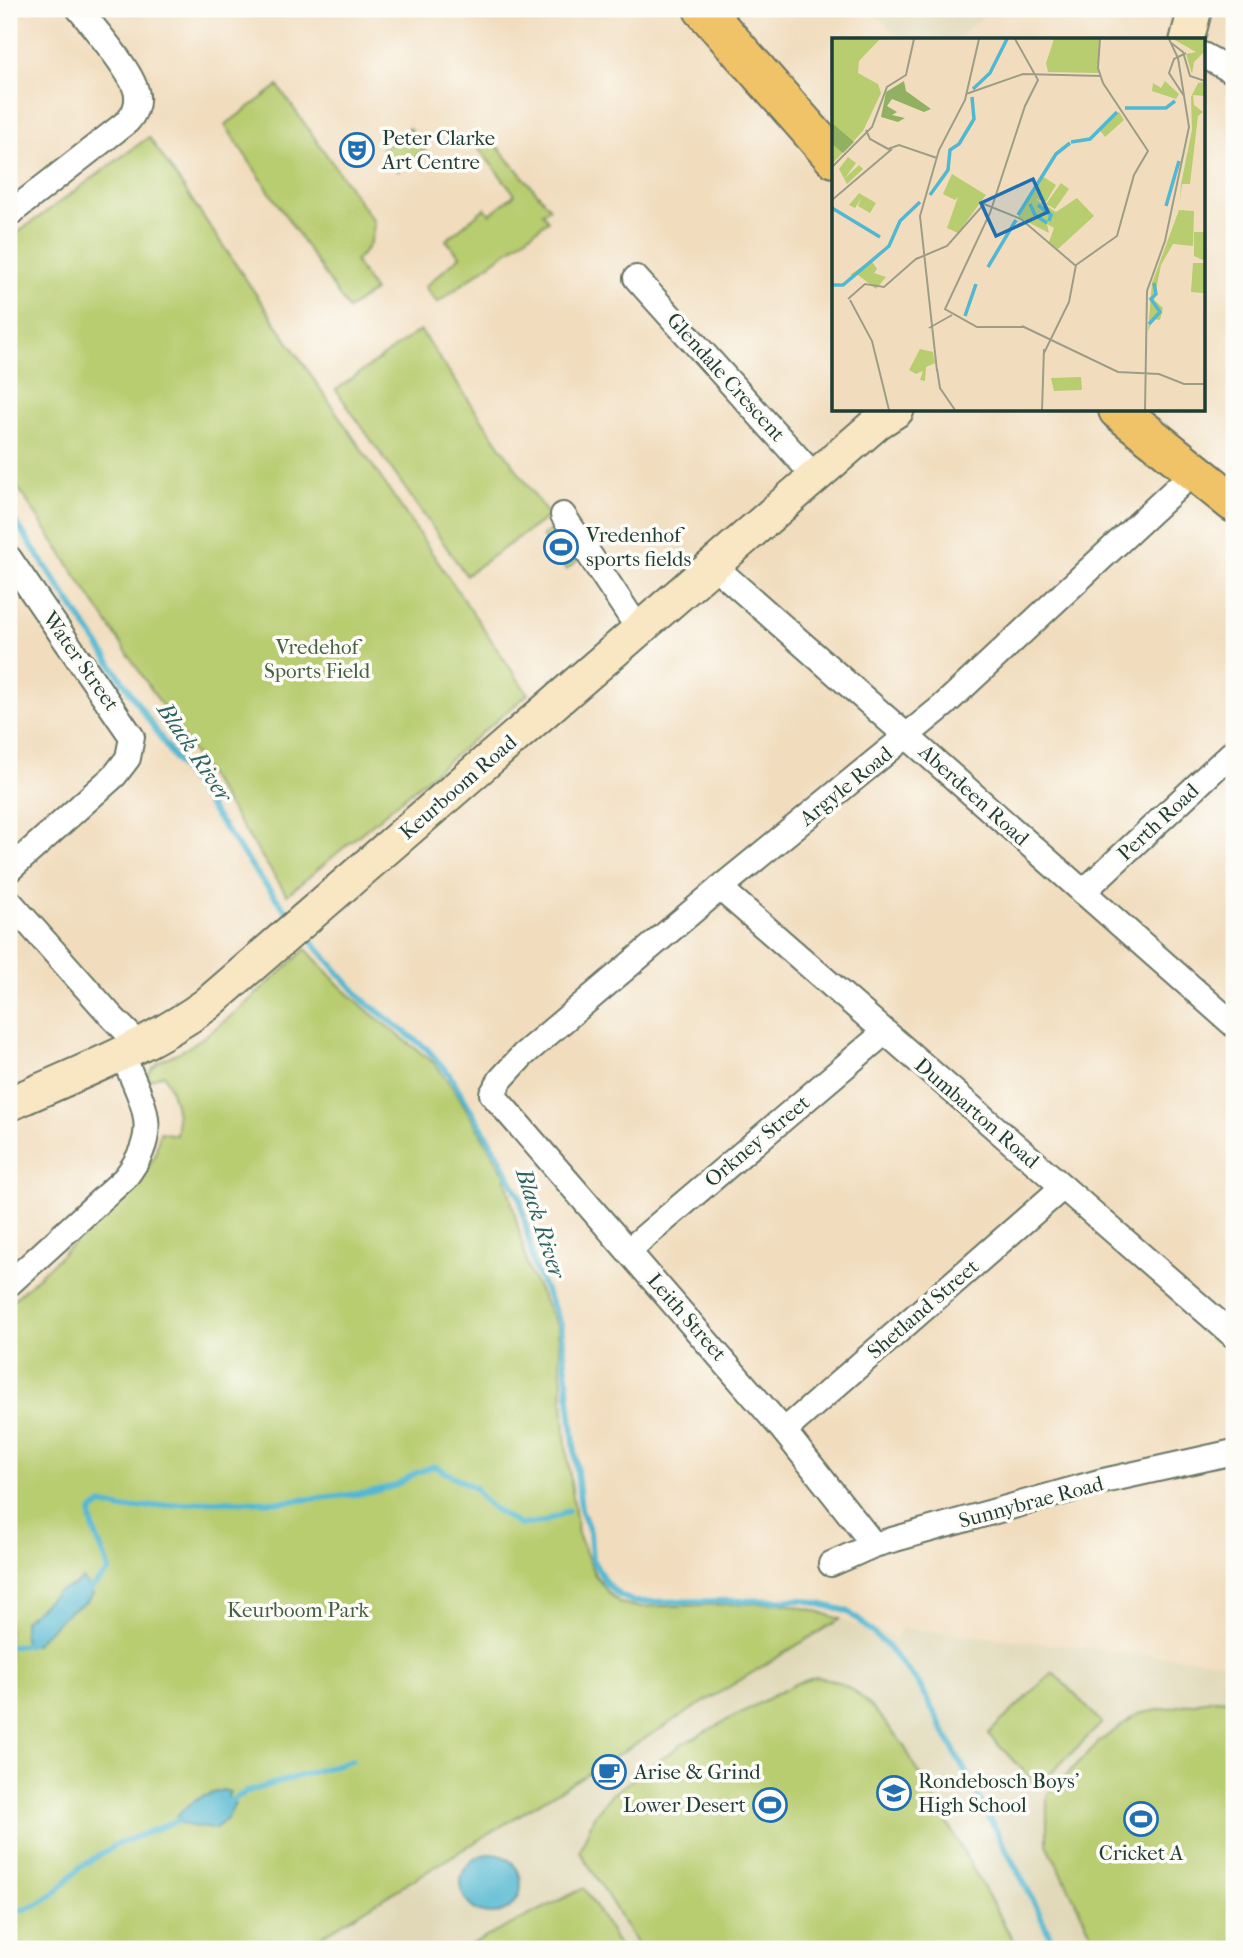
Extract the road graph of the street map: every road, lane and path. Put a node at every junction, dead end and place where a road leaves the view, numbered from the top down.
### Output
1 (79, 9) edge
2 (703, 9) edge
3 (1195, 9) edge
4 (1188, 38) edge
5 (731, 39) junction
6 (1204, 56) edge
7 (1234, 72) edge
8 (832, 130) edge
9 (832, 156) edge
10 (9, 214) edge
11 (636, 278) dead end
12 (1119, 411) edge
13 (1157, 411) edge
14 (887, 414) edge
15 (1195, 471) junction
16 (815, 477) junction
17 (1234, 481) edge
18 (1234, 503) edge
19 (563, 515) dead end
20 (9, 558) edge
21 (713, 565) junction
22 (640, 631) junction
23 (908, 737) junction
24 (1234, 751) edge
25 (9, 870) edge
26 (720, 888) junction
27 (1083, 892) junction
28 (9, 901) edge
29 (1234, 1025) edge
30 (884, 1032) junction
31 (131, 1049) junction
32 (492, 1094) joint
33 (9, 1104) edge
34 (1063, 1187) junction
35 (629, 1250) junction
36 (9, 1284) edge
37 (1234, 1336) edge
38 (784, 1431) junction
39 (1234, 1452) edge
40 (874, 1545) junction
41 (831, 1564) dead end

1 - 10 street
2 - 5 main road
3 - 4 main road
5 - 8 main road
5 - 9 main road
6 - 7 street
11 - 16 street, Glendale Crescent
12 - 15 main road
13 - 17 main road
14 - 16 main road, Keurboom Road
15 - 18 main road
15 - 23 street, Argyle Road
16 - 21 main road, Keurboom Road
19 - 22 street
20 - 25 street, Water Street
21 - 22 main road, Keurboom Road
21 - 23 street, Aberdeen Road
22 - 31 main road, Keurboom Road
23 - 26 street, Argyle Road
23 - 27 street, Aberdeen Road
24 - 27 street, Perth Road
26 - 30 street, Dumbarton Road
26 - 32 street, Argyle Road
27 - 29 street, Aberdeen Road
28 - 31 street
30 - 34 street, Dumbarton Road
30 - 35 street, Orkney Street
31 - 33 main road, Keurboom Road
31 - 36 street
32 - 35 street, Leith Street
34 - 37 street, Dumbarton Road
34 - 38 street, Shetland Street
35 - 38 street, Leith Street
38 - 40 street, Leith Street
39 - 40 street, Sunnybrae Road
40 - 41 street, Sunnybrae Road

